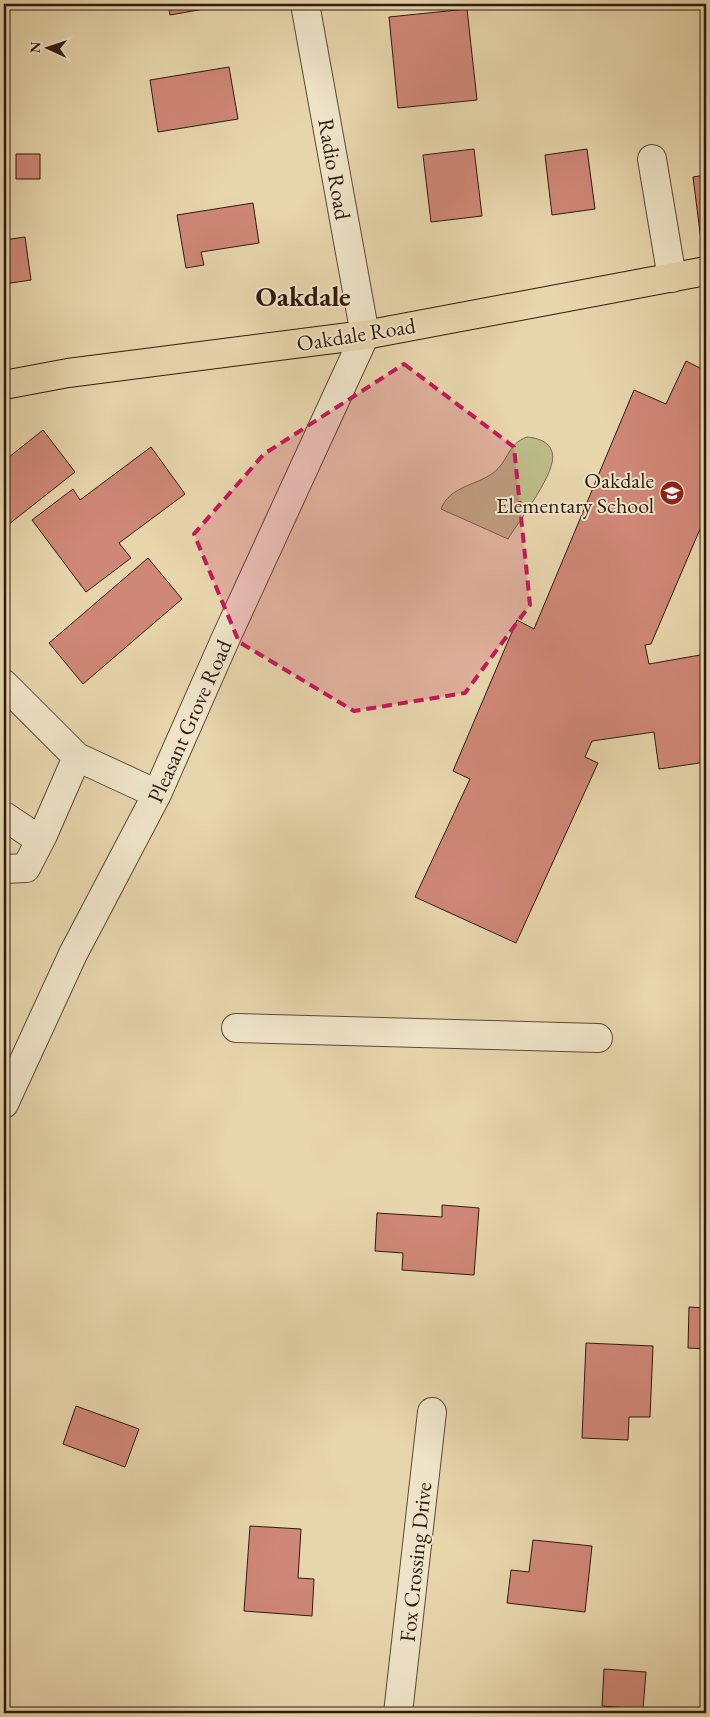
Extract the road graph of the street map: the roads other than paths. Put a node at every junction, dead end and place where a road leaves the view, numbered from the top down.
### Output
1 (305, 4) edge
2 (652, 159) dead end
3 (706, 272) edge
4 (672, 278) junction
5 (366, 335) junction
6 (4, 385) edge
7 (4, 684) edge
8 (77, 757) junction
9 (158, 794) junction
10 (4, 816) edge
11 (43, 834) junction
12 (4, 869) edge
13 (236, 1028) dead end
14 (598, 1038) dead end
15 (4, 1104) edge
16 (432, 1412) dead end
17 (398, 1713) edge

1 - 5 street, Radio Road
2 - 4 street
3 - 4 main road, Oakdale Road
4 - 5 main road, Oakdale Road
5 - 6 main road, Oakdale Road
5 - 9 street, Pleasant Grove Road
7 - 8 street
8 - 9 street
8 - 11 street
9 - 15 street, Pleasant Grove Road
10 - 11 street
11 - 12 street
13 - 14 street
16 - 17 street, Fox Crossing Drive

